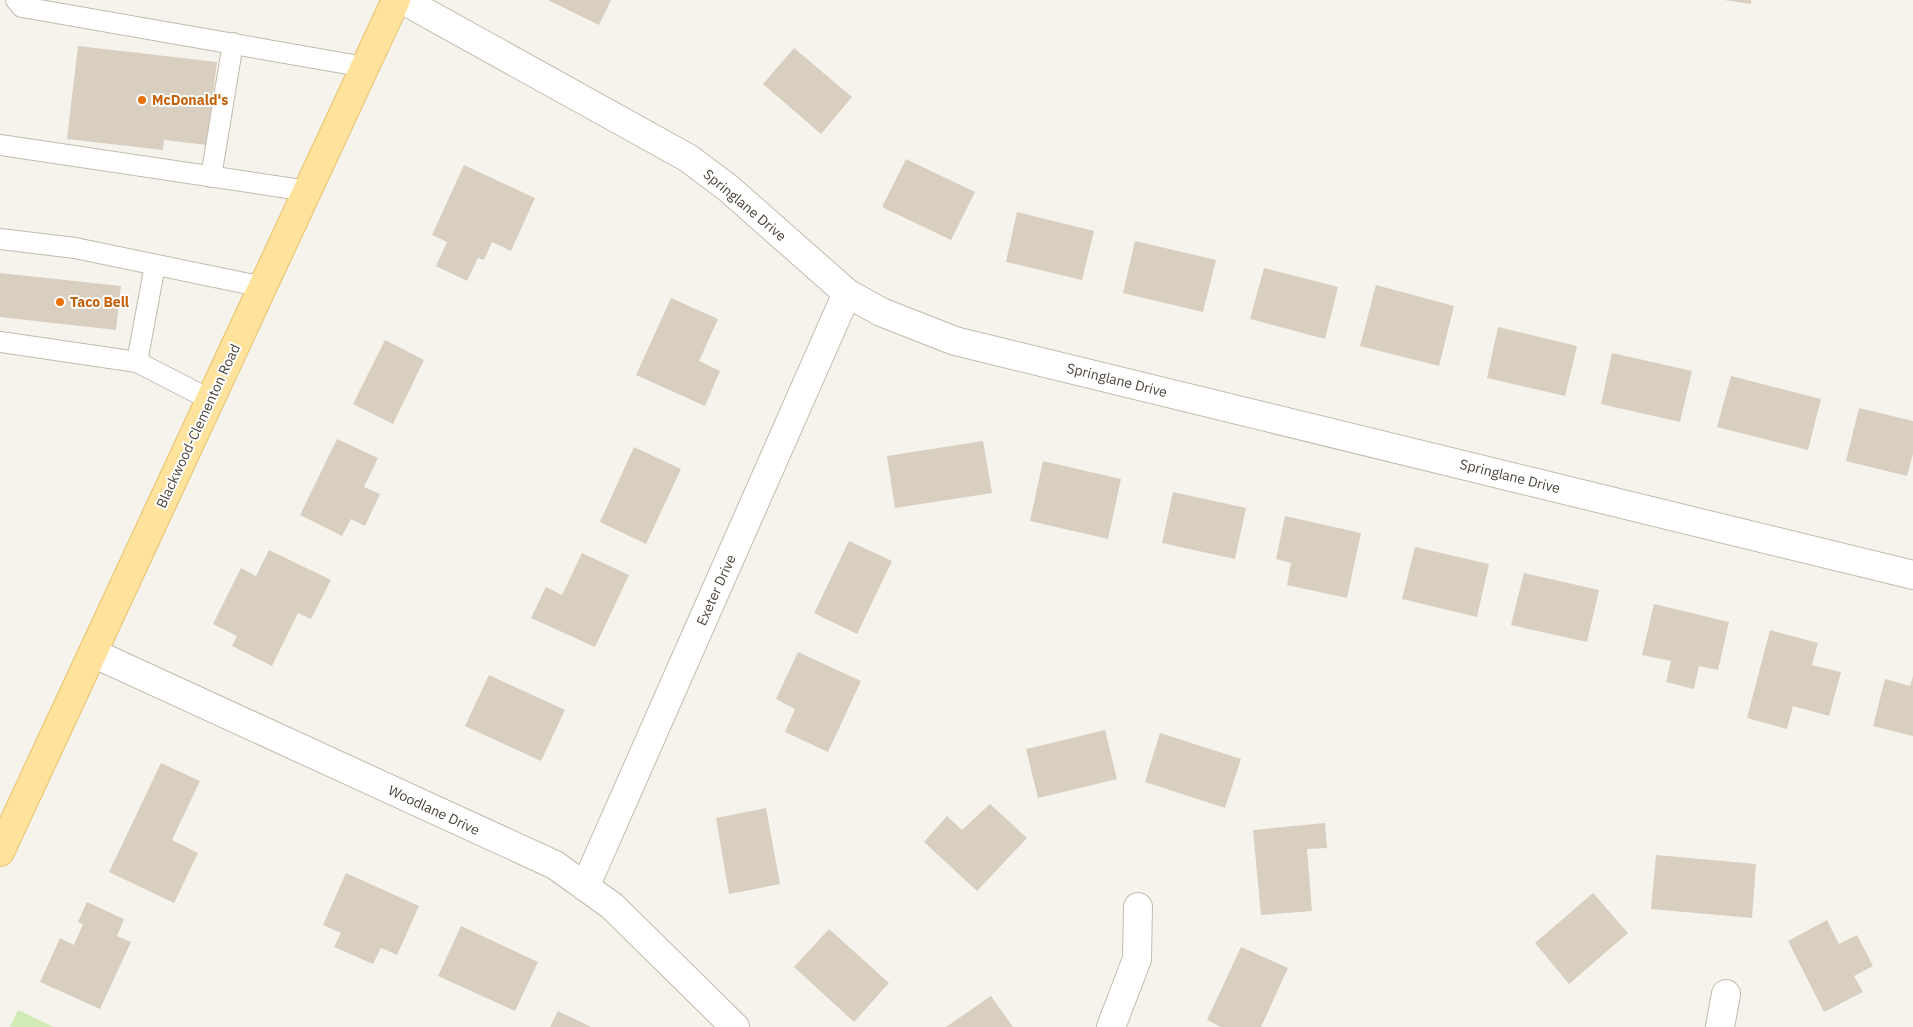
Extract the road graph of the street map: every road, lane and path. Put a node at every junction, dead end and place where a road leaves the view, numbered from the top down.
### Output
1 (396, 0) edge
2 (403, 0) edge
3 (19, 3) edge
4 (233, 44) junction
5 (365, 67) junction
6 (4, 145) edge
7 (211, 177) junction
8 (308, 191) junction
9 (0, 239) edge
10 (155, 265) junction
11 (263, 287) junction
12 (847, 293) junction
13 (0, 342) edge
14 (136, 362) junction
15 (211, 400) junction
16 (1913, 575) edge
17 (93, 654) junction
18 (0, 852) edge
19 (585, 887) junction
20 (1138, 907) dead end
21 (1726, 994) dead end
22 (735, 1027) edge
23 (1111, 1027) edge
24 (1720, 1027) edge

1 - 5 main road, Blackwood-Clementon Road
2 - 12 street, Springlane Drive
3 - 4 lane
4 - 5 lane
4 - 7 lane
5 - 8 main road, Blackwood-Clementon Road
6 - 7 lane
7 - 8 lane
8 - 11 main road, Blackwood-Clementon Road
9 - 10 lane
10 - 11 lane
10 - 14 lane
11 - 15 main road, Blackwood-Clementon Road
12 - 16 street, Springlane Drive
12 - 19 street, Exeter Drive
13 - 14 lane
14 - 15 lane
15 - 17 main road, Blackwood-Clementon Road
17 - 18 main road, Blackwood-Clementon Road
17 - 19 street, Woodlane Drive
19 - 22 street, Woodlane Drive
20 - 23 street
21 - 24 street

